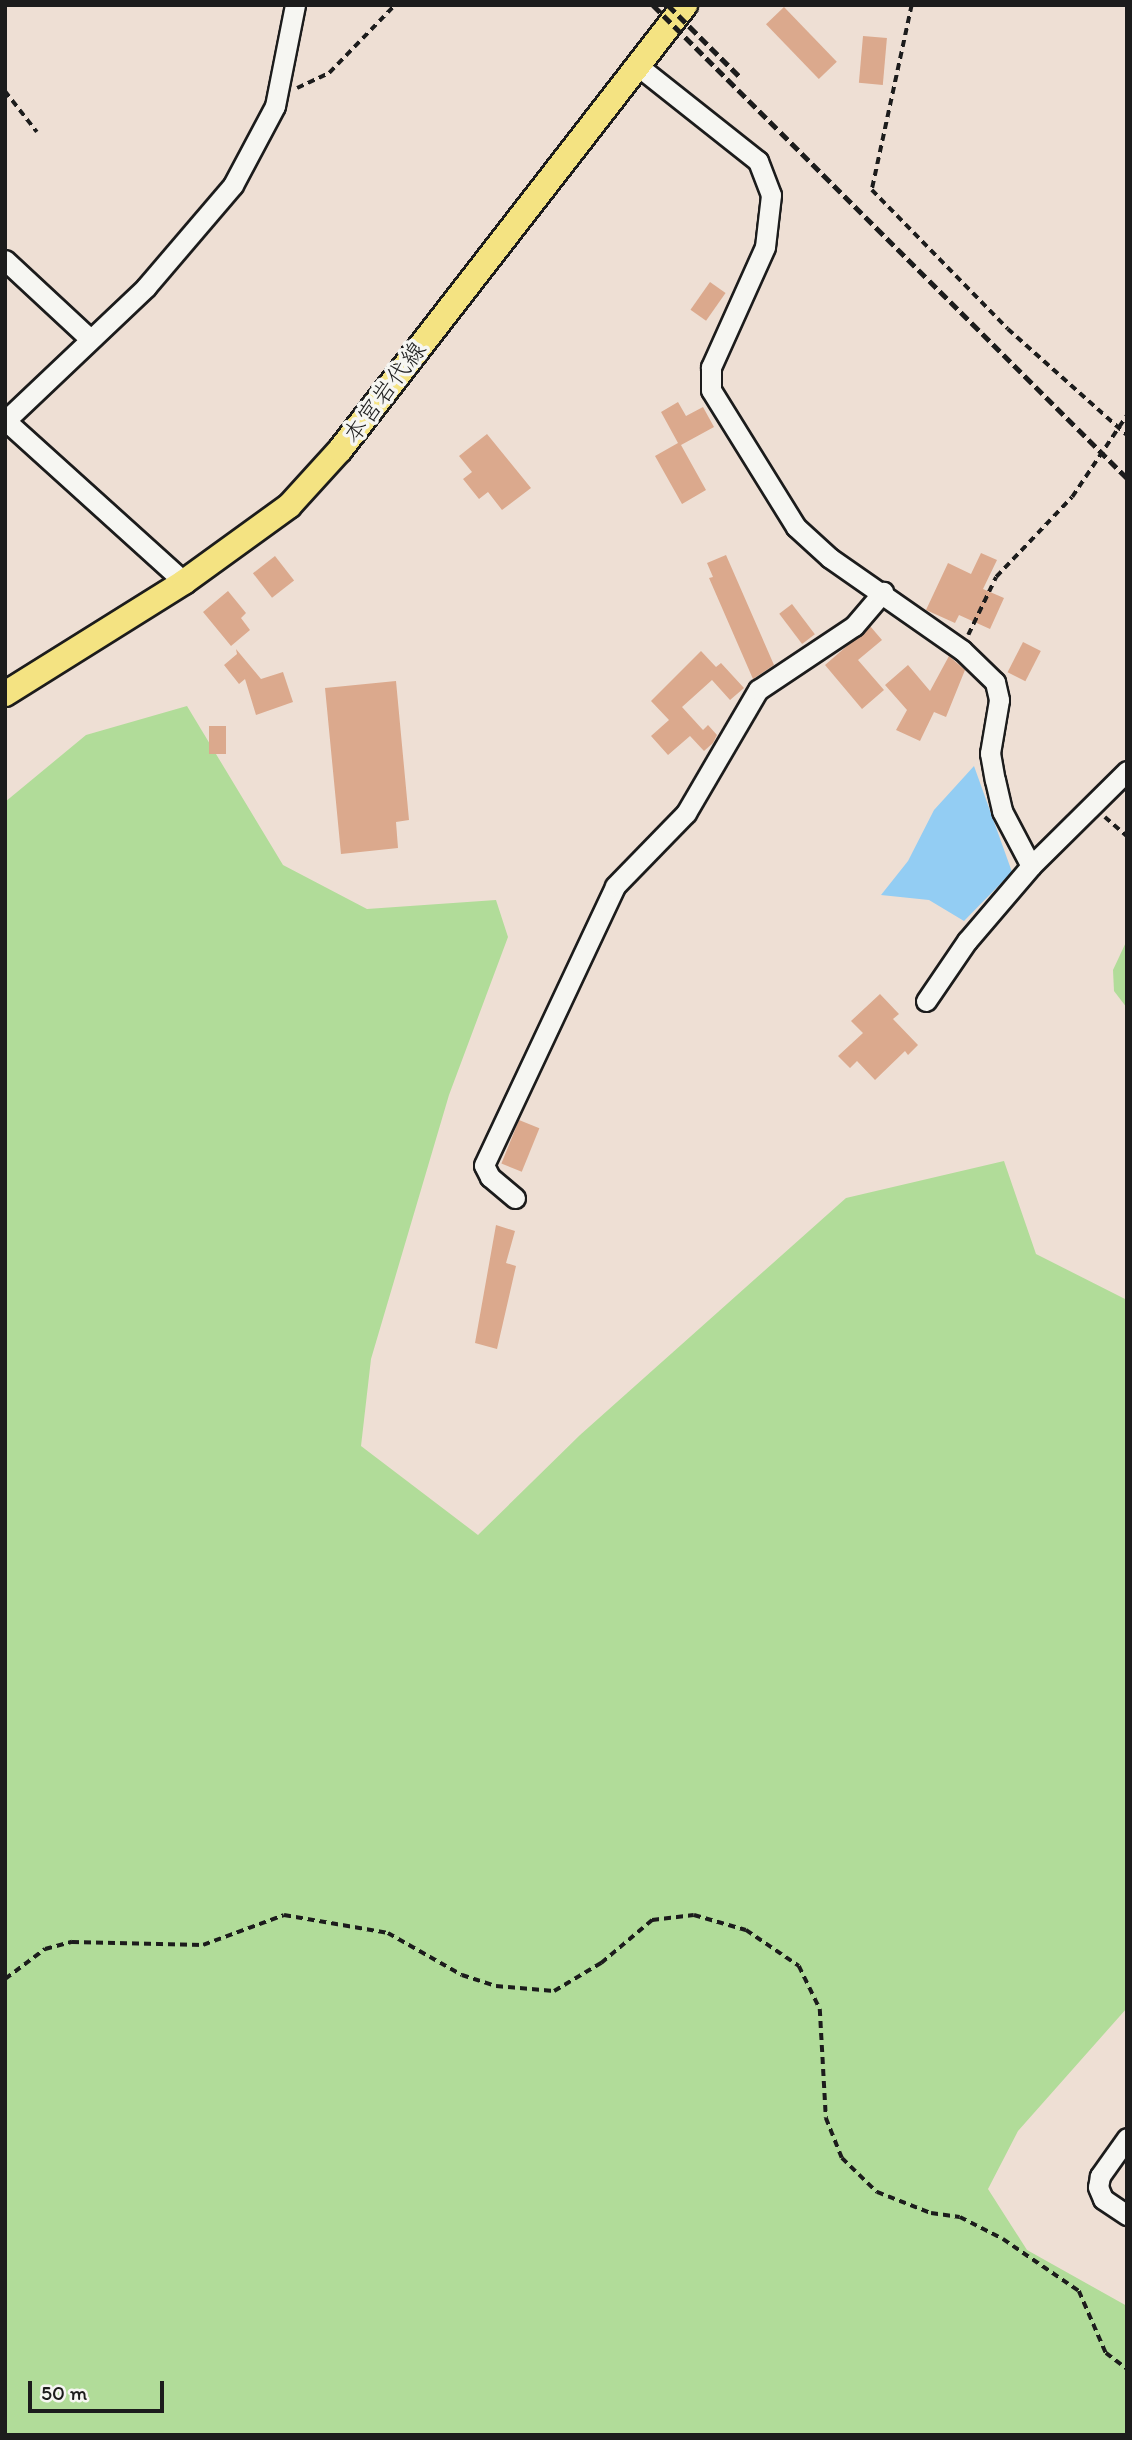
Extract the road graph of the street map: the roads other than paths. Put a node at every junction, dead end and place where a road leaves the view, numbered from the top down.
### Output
1 (295, 5) edge
2 (685, 5) edge
3 (638, 66) junction
4 (5, 260) edge
5 (89, 338) junction
6 (6, 421) edge
7 (184, 582) junction
8 (883, 592) junction
9 (5, 694) edge
10 (1127, 771) edge
11 (1031, 866) junction
12 (926, 1001) dead end
13 (515, 1198) dead end
14 (1127, 2137) edge
15 (1127, 2215) edge

1 - 5 street
2 - 3 main road, 本宮岩代線
3 - 7 main road, 本宮岩代線
3 - 8 street
4 - 5 street
5 - 6 street
6 - 7 street
7 - 9 main road, 本宮岩代線
8 - 11 street
8 - 13 street
10 - 11 street
11 - 12 street
14 - 15 street

